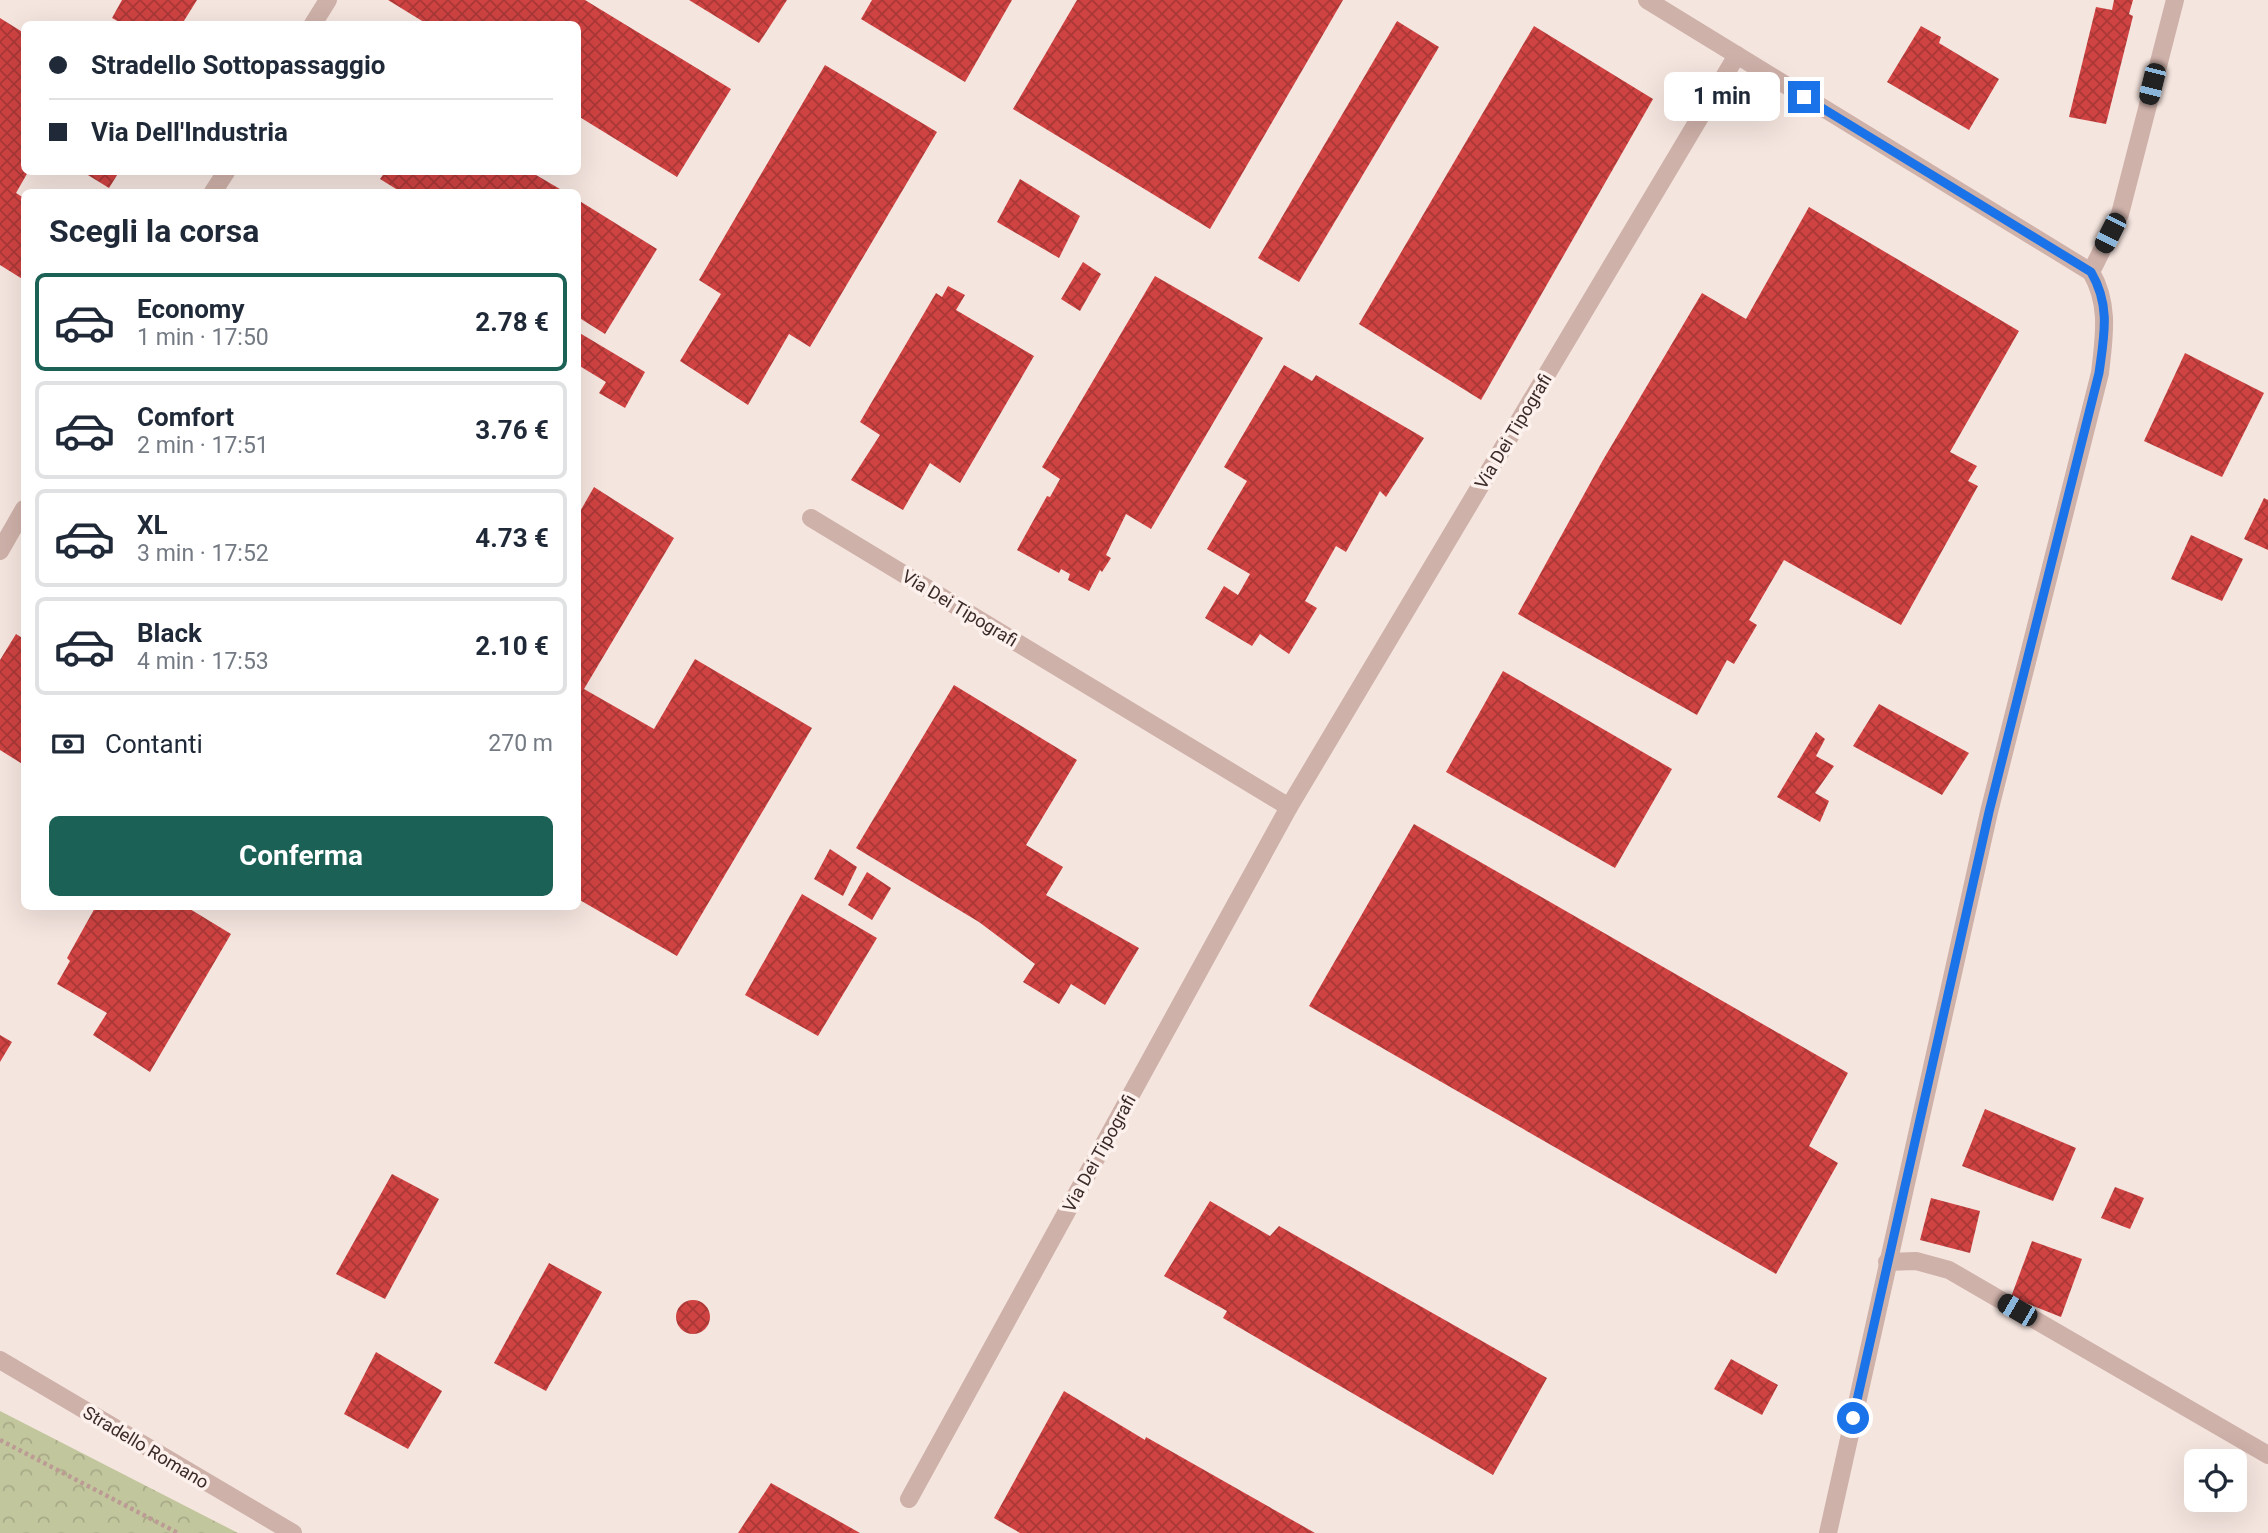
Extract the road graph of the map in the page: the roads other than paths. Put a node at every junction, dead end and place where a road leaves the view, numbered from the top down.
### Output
1 (328, 0) edge
2 (1647, 0) edge
3 (2175, 0) edge
4 (315, 21) edge
5 (1737, 55) junction
6 (2091, 272) junction
7 (21, 514) edge
8 (811, 518) dead end
9 (0, 551) edge
10 (1289, 807) junction
11 (1886, 1262) junction
12 (0, 1360) edge
13 (2268, 1455) edge
14 (909, 1499) dead end
15 (293, 1533) edge
16 (1828, 1533) edge

1 - 4 street
2 - 5 street
3 - 6 street
5 - 6 street
5 - 10 street, Via Dei Tipografi
6 - 11 street
7 - 9 street
8 - 10 street, Via Dei Tipografi
10 - 14 street, Via Dei Tipografi
11 - 13 street
11 - 16 street
12 - 15 street, Stradello Romano

